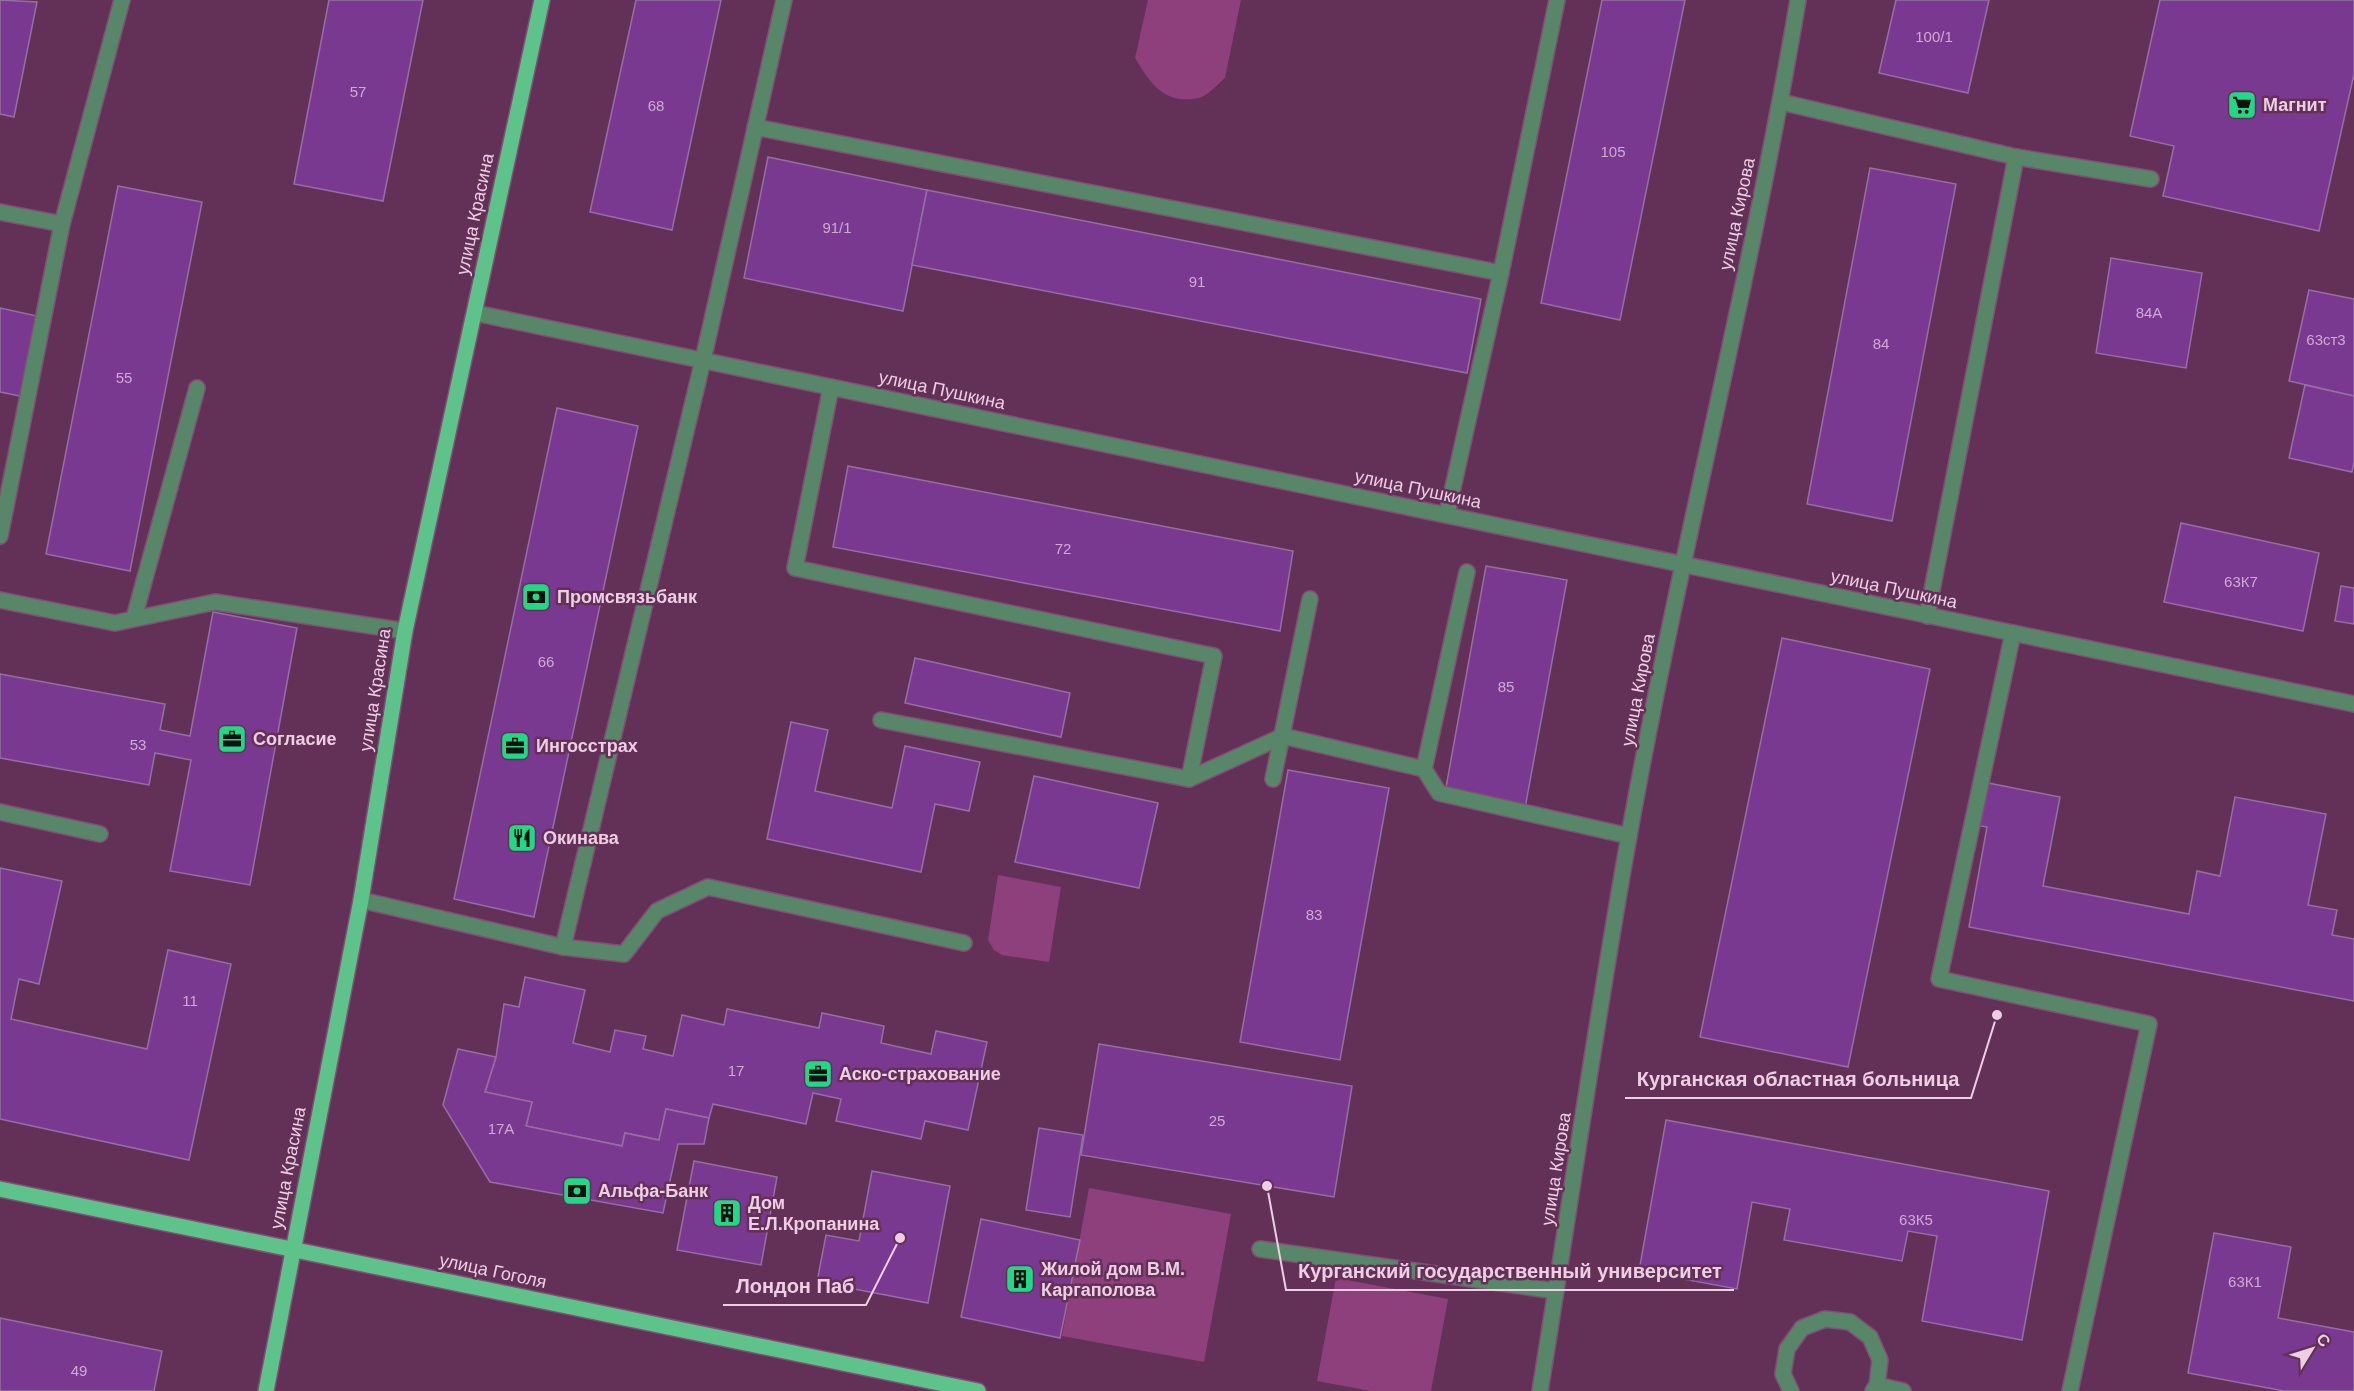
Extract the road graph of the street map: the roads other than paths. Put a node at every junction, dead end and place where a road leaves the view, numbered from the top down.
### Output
1 (122, 0) edge
2 (542, 0) edge
3 (784, 0) edge
4 (1557, 0) edge
5 (1798, 0) edge
6 (1781, 102) junction
7 (755, 127) junction
8 (2016, 157) junction
9 (2151, 179) dead end
10 (0, 212) edge
11 (62, 224) junction
12 (1501, 273) junction
13 (475, 313) junction
14 (703, 360) junction
15 (831, 387) junction
16 (196, 388) dead end
17 (1447, 514) junction
18 (0, 536) edge
19 (1683, 565) junction
20 (1467, 572) dead end
21 (1310, 599) dead end
22 (0, 600) edge
23 (1927, 616) junction
24 (134, 618) junction
25 (405, 631) junction
26 (2013, 633) junction
27 (2354, 704) edge
28 (881, 720) dead end
29 (1283, 736) junction
30 (1424, 769) junction
31 (1190, 779) junction
32 (1273, 779) dead end
33 (0, 812) edge
34 (100, 834) dead end
35 (1629, 836) junction
36 (361, 900) junction
37 (964, 943) dead end
38 (563, 947) junction
39 (0, 1189) edge
40 (1260, 1249) dead end
41 (292, 1251) junction
42 (1556, 1291) junction
43 (1875, 1388) edge
44 (266, 1391) edge
45 (978, 1391) edge
46 (1540, 1391) edge
47 (1791, 1391) edge
48 (1903, 1391) edge
49 (2070, 1391) edge

1 - 11 street
2 - 13 main road, улица Красина
3 - 7 street
4 - 12 street
5 - 6 street, улица Кирова
6 - 8 street
6 - 19 street, улица Кирова
7 - 12 street
7 - 14 street
8 - 9 street
8 - 23 street
10 - 11 street
11 - 18 street
12 - 17 street
13 - 14 street, улица Пушкина
13 - 25 main road, улица Красина
14 - 15 street, улица Пушкина
14 - 38 street
15 - 17 street, улица Пушкина
15 - 31 street
16 - 24 street
17 - 19 street, улица Пушкина
19 - 23 street, улица Пушкина
19 - 35 street, улица Кирова
20 - 30 street
21 - 29 street
22 - 24 street
23 - 26 street, улица Пушкина
24 - 25 street
25 - 36 main road, улица Красина
26 - 27 street, улица Пушкина
26 - 49 street
28 - 31 street
29 - 30 street
29 - 31 street
29 - 32 street
30 - 35 street
33 - 34 street
35 - 42 street, улица Кирова
36 - 38 street
36 - 41 main road, улица Красина
37 - 38 street
39 - 41 main road, улица Гоголя
40 - 42 street
41 - 44 main road, улица Красина
41 - 45 main road, улица Гоголя
42 - 46 street, улица Кирова
43 - 47 street
43 - 48 street

